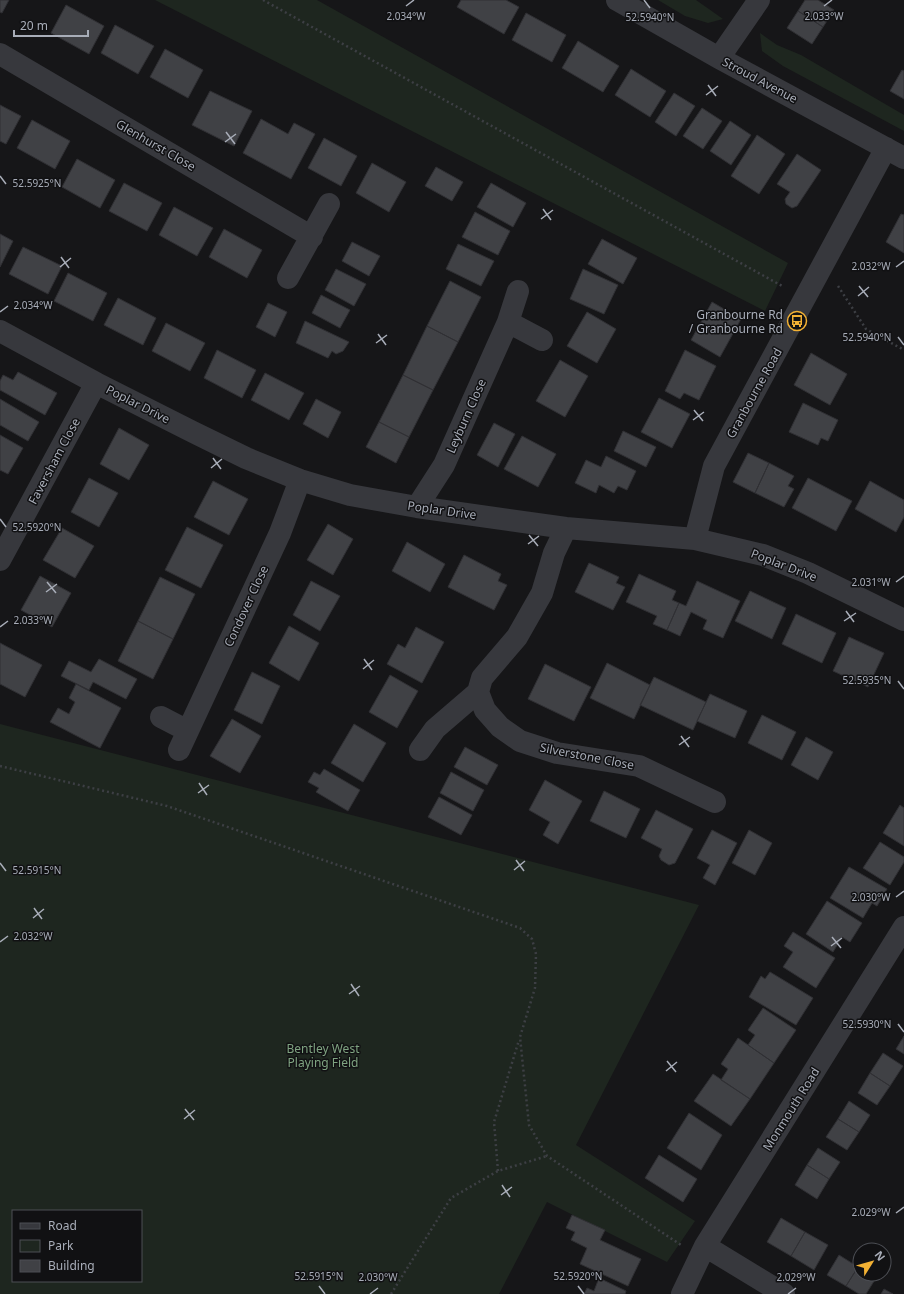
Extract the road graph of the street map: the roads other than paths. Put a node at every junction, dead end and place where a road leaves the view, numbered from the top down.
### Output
1 (617, 0) edge
2 (759, 0) edge
3 (0, 54) edge
4 (719, 58) junction
5 (895, 153) edge
6 (329, 204) dead end
7 (312, 237) junction
8 (288, 278) dead end
9 (518, 292) dead end
10 (508, 322) junction
11 (0, 331) edge
12 (542, 340) dead end
13 (96, 383) junction
14 (300, 480) junction
15 (417, 506) junction
16 (566, 528) junction
17 (695, 539) junction
18 (0, 560) edge
19 (904, 620) edge
20 (478, 692) junction
21 (161, 717) dead end
22 (420, 750) dead end
23 (715, 802) dead end
24 (904, 928) edge
25 (702, 1252) junction
26 (682, 1294) edge
27 (784, 1294) edge

1 - 4 street, Stroud Avenue
2 - 4 street
3 - 7 street, Glenhurst Close
4 - 5 street, Stroud Avenue
5 - 17 street, Granbourne Road
6 - 7 street
7 - 8 street
9 - 10 street, Leyburn Close
10 - 12 street
10 - 15 street, Leyburn Close
11 - 13 street, Poplar Drive
13 - 14 street, Poplar Drive
13 - 18 street, Faversham Close
14 - 15 street, Poplar Drive
14 - 21 street, Condover Close
15 - 16 street, Poplar Drive
16 - 17 street, Poplar Drive
16 - 20 street
17 - 19 street, Poplar Drive
20 - 22 street
20 - 23 street, Silverstone Close
24 - 25 street, Monmouth Road
25 - 26 street, Monmouth Road
25 - 27 street

